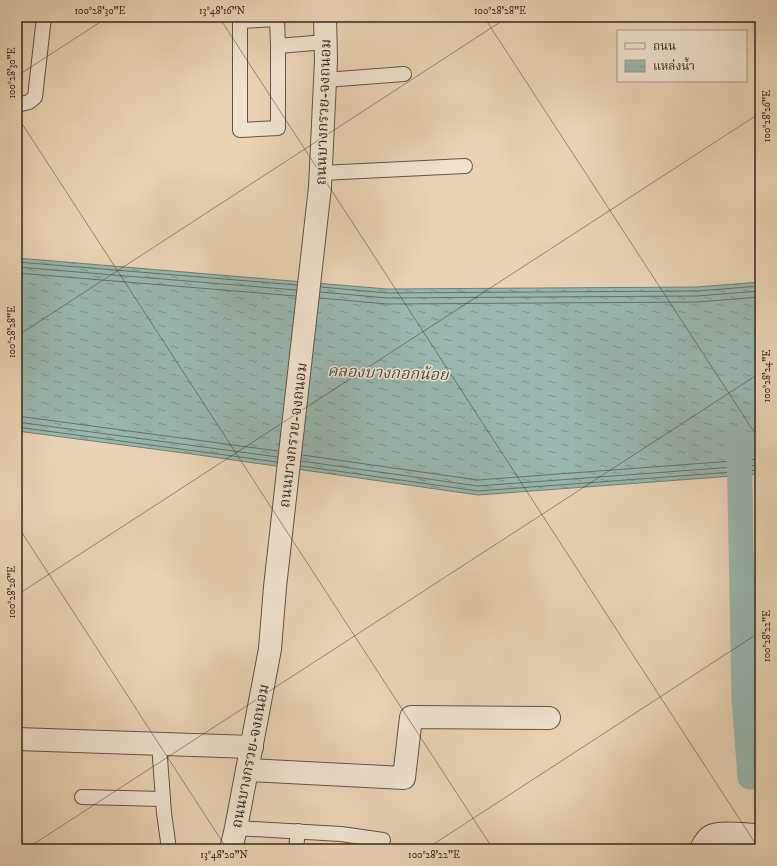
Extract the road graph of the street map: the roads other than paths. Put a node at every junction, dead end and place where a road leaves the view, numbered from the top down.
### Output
1 (44, 17) edge
2 (325, 17) edge
3 (326, 42) junction
4 (278, 46) junction
5 (404, 74) dead end
6 (325, 80) junction
7 (17, 105) edge
8 (465, 166) dead end
9 (320, 173) junction
10 (549, 718) dead end
11 (17, 739) edge
12 (159, 744) junction
13 (252, 747) junction
14 (247, 770) junction
15 (82, 796) dead end
16 (163, 799) junction
17 (236, 828) junction
18 (298, 831) junction
19 (760, 835) edge
20 (383, 840) dead end
21 (169, 849) edge
22 (231, 849) edge
23 (296, 849) edge
24 (701, 849) edge

1 - 7 lane
2 - 3 street, ถนนบางกรวย-จงถนอม
3 - 4 lane
3 - 6 street, ถนนบางกรวย-จงถนอม
4 - 4 lane
5 - 6 lane
6 - 9 street, ถนนบางกรวย-จงถนอม
8 - 9 lane
9 - 13 street, ถนนบางกรวย-จงถนอม
10 - 14 street
11 - 12 street
12 - 13 street
12 - 16 lane
13 - 14 street, ถนนบางกรวย-จงถนอม
14 - 17 street, ถนนบางกรวย-จงถนอม
15 - 16 lane
16 - 21 lane
17 - 18 lane
17 - 22 street, ถนนบางกรวย-จงถนอม
18 - 20 lane
18 - 23 lane
19 - 24 street

